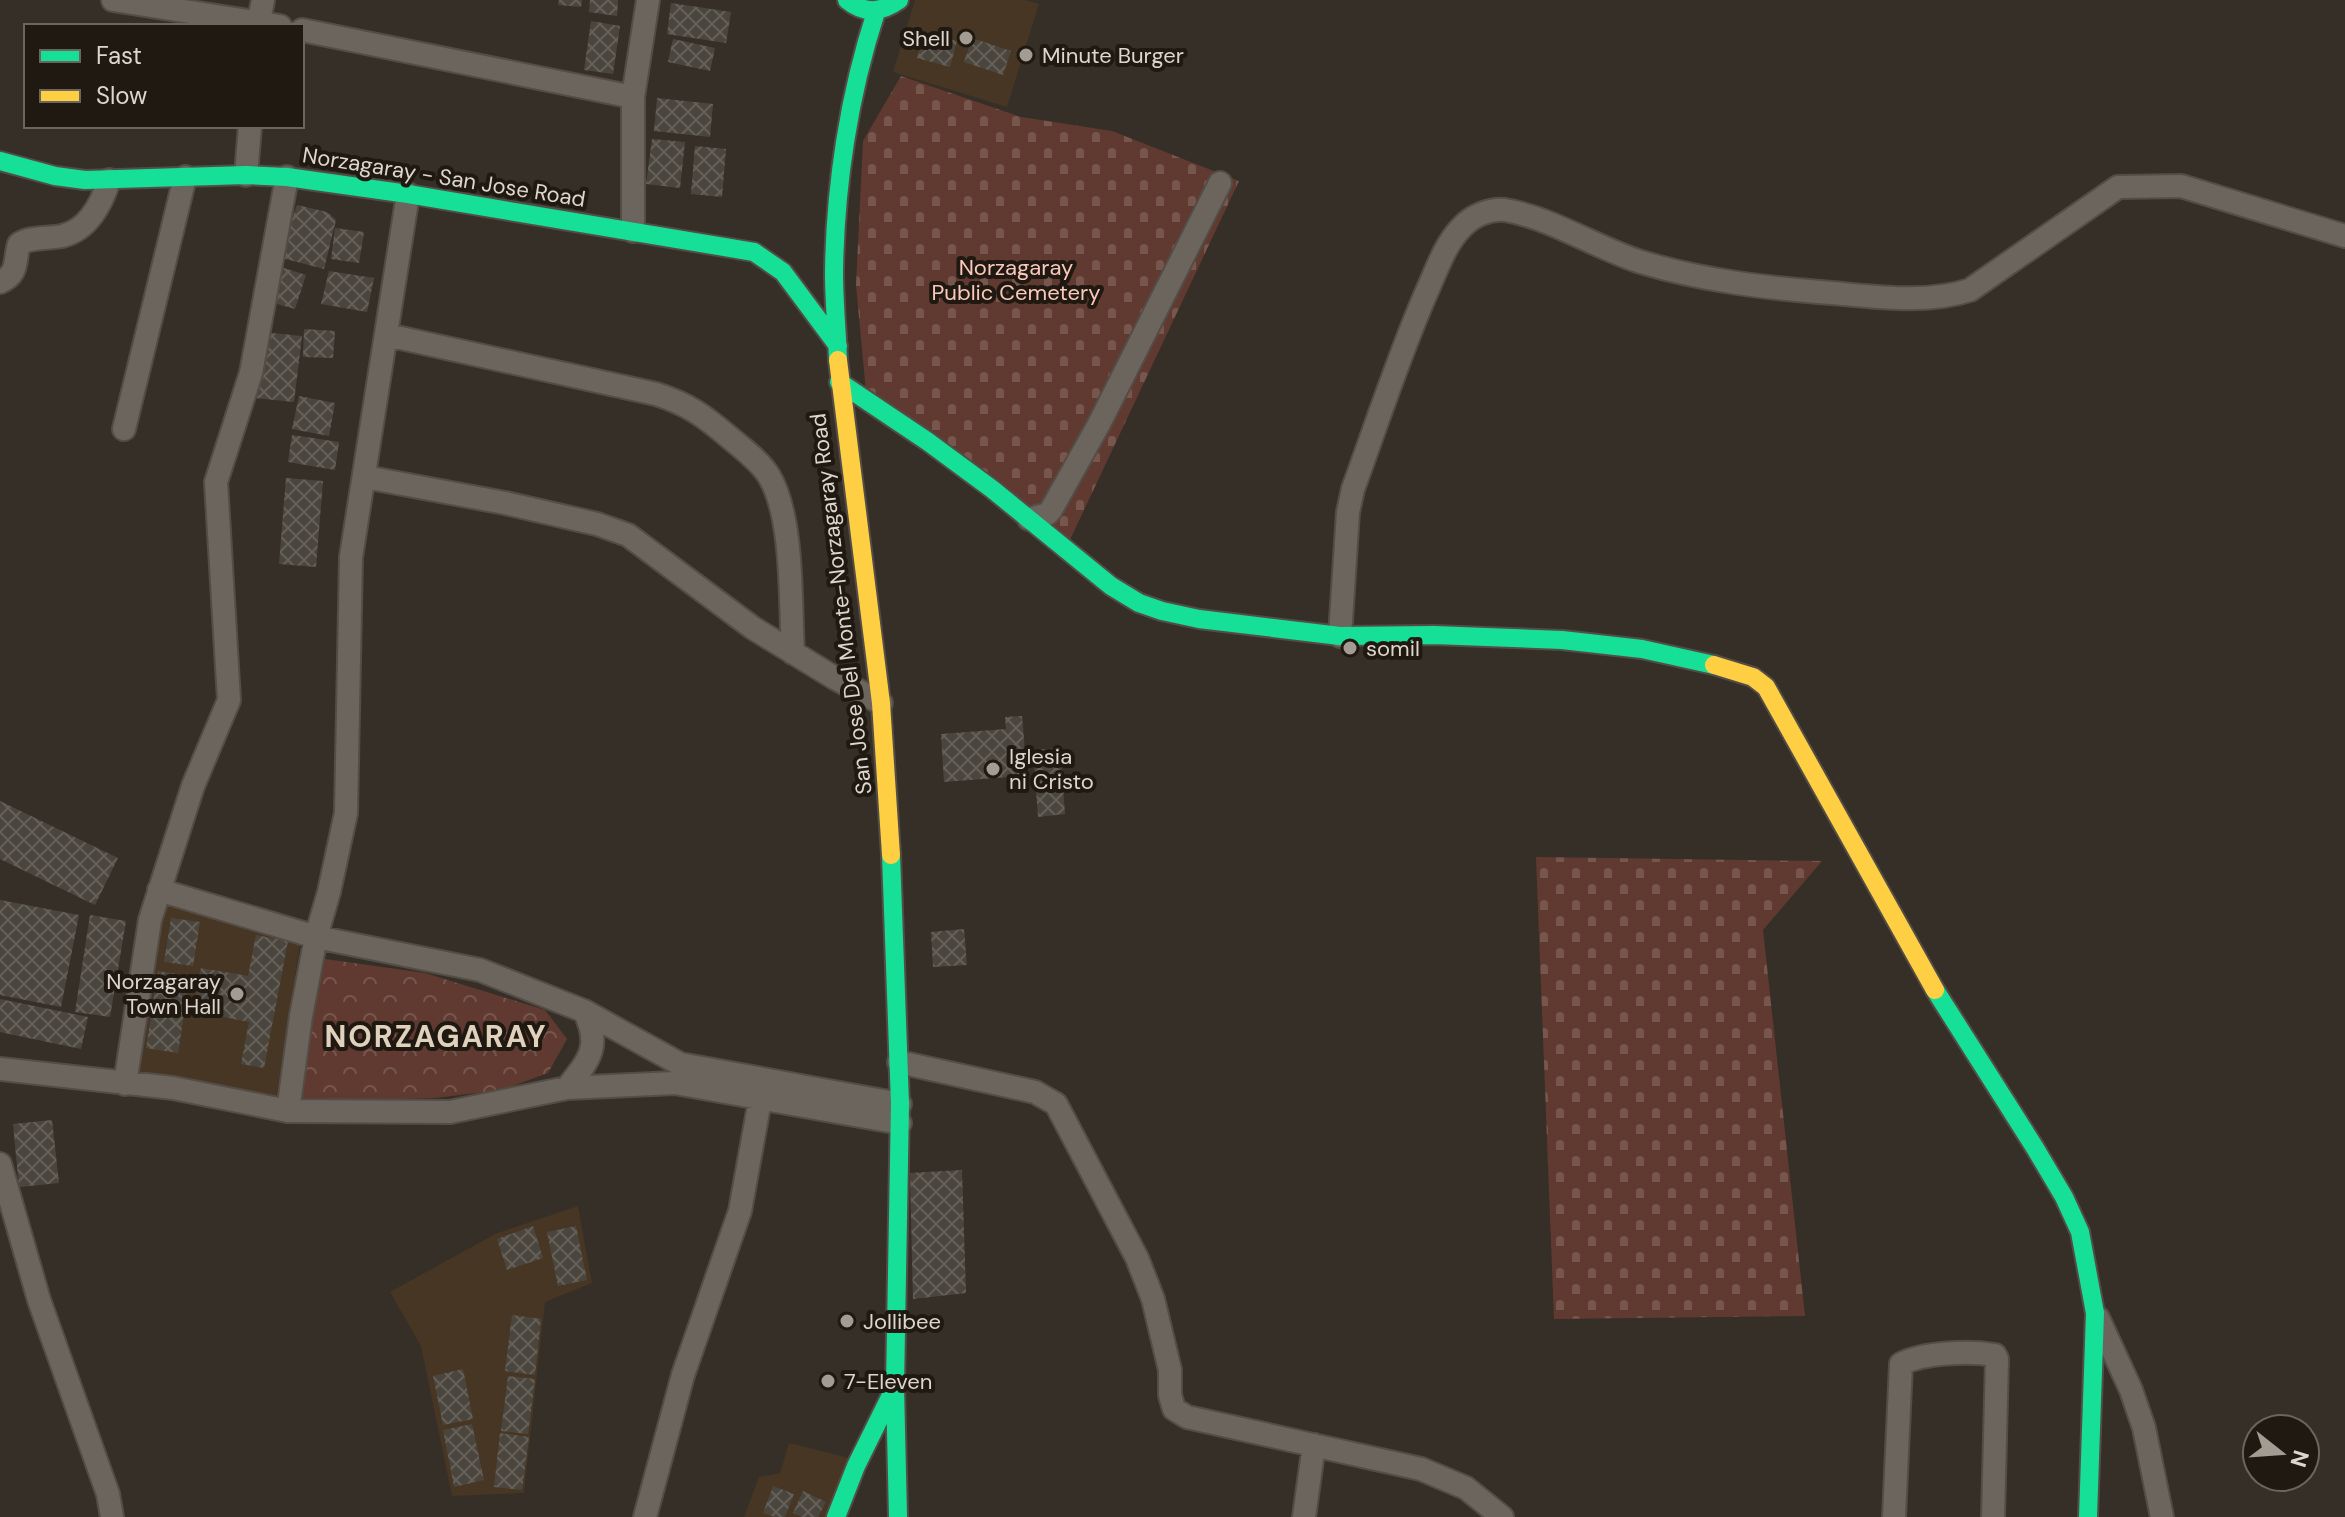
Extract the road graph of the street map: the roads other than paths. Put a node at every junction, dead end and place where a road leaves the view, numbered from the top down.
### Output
1 (113, 0) edge
2 (648, 0) edge
3 (847, 0) edge
4 (899, 0) edge
5 (876, 12) junction
6 (259, 16) edge
7 (304, 30) edge
8 (633, 97) junction
9 (250, 128) edge
10 (0, 161) edge
11 (246, 175) junction
12 (185, 177) junction
13 (287, 177) junction
14 (109, 180) junction
15 (1220, 183) dead end
16 (408, 194) junction
17 (633, 231) junction
18 (2345, 236) edge
19 (0, 282) edge
20 (387, 335) junction
21 (838, 346) junction
22 (839, 382) junction
23 (124, 429) dead end
24 (365, 477) junction
25 (1029, 519) junction
26 (1340, 636) junction
27 (793, 653) junction
28 (881, 703) junction
29 (159, 890) junction
30 (316, 937) junction
31 (584, 1011) junction
32 (899, 1062) junction
33 (0, 1069) edge
34 (125, 1084) junction
35 (567, 1088) junction
36 (760, 1100) junction
37 (288, 1111) junction
38 (900, 1113) junction
39 (0, 1164) edge
40 (2095, 1313) junction
41 (895, 1387) junction
42 (1314, 1445) junction
43 (112, 1517) edge
44 (645, 1517) edge
45 (836, 1517) edge
46 (898, 1517) edge
47 (1304, 1517) edge
48 (1502, 1517) edge
49 (1894, 1517) edge
50 (1993, 1517) edge
51 (2088, 1517) edge
52 (2162, 1517) edge

1 - 6 street
2 - 8 street
3 - 5 main road
4 - 5 main road
5 - 21 main road, San Jose Del Monte-Norzagaray Road
7 - 8 street
8 - 17 street
9 - 11 street
10 - 14 main road, Norzagaray - San Jose Road
11 - 12 main road, Norzagaray - San Jose Road
11 - 13 main road, Norzagaray - San Jose Road
12 - 14 main road, Norzagaray - San Jose Road
12 - 23 street
13 - 16 main road, Norzagaray - San Jose Road
13 - 29 street
14 - 19 street
15 - 25 street
16 - 17 main road, Norzagaray - San Jose Road
16 - 20 street
17 - 21 main road, Norzagaray - San Jose Road
18 - 26 street
20 - 24 street
20 - 27 street
21 - 22 main road, San Jose Del Monte-Norzagaray Road
22 - 25 main road
22 - 28 main road, San Jose Del Monte-Norzagaray Road
24 - 27 street
24 - 30 street
25 - 26 main road
26 - 40 main road
27 - 28 street
28 - 32 main road, San Jose Del Monte-Norzagaray Road
29 - 30 street
29 - 34 street
30 - 31 street
30 - 37 street
31 - 35 street
31 - 38 street
32 - 38 main road, San Jose Del Monte-Norzagaray Road
32 - 42 street
33 - 34 street
34 - 37 street
35 - 36 street
35 - 37 street
36 - 38 street
36 - 44 street
38 - 41 main road, San Jose Del Monte-Norzagaray Road
39 - 43 street
40 - 51 main road
40 - 52 street
41 - 45 main road
41 - 46 main road, San Jose Del Monte-Norzagaray Road
42 - 47 street
42 - 48 street
49 - 50 street

